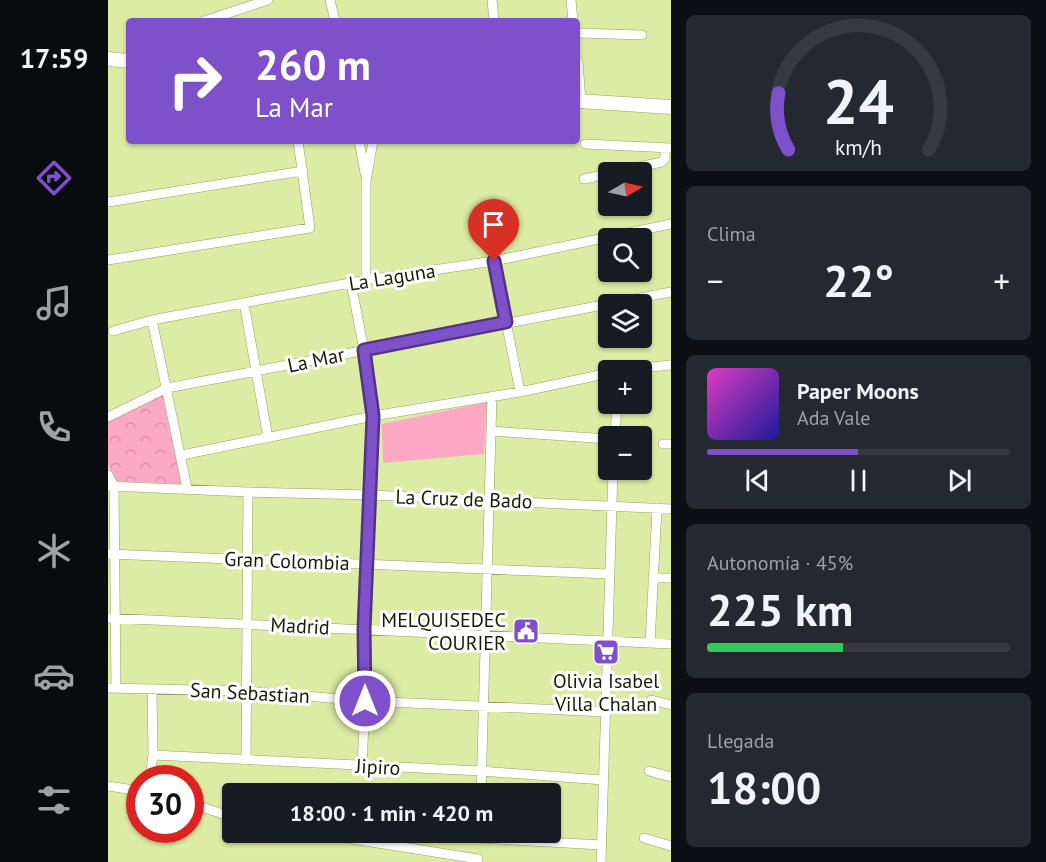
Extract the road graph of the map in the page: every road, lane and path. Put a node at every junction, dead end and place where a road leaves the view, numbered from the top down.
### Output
1 (268, 0) edge
2 (330, 0) edge
3 (492, 0) edge
4 (571, 0) edge
5 (213, 18) edge
6 (334, 18) edge
7 (494, 18) edge
8 (573, 18) edge
9 (580, 33) edge
10 (642, 35) dead end
11 (108, 59) edge
12 (126, 61) edge
13 (580, 101) edge
14 (671, 107) edge
15 (298, 144) edge
16 (360, 144) edge
17 (372, 144) edge
18 (585, 144) dead end
19 (668, 148) edge
20 (652, 164) edge
21 (303, 171) junction
22 (598, 176) edge
23 (584, 179) dead end
24 (366, 181) junction
25 (108, 202) edge
26 (671, 224) edge
27 (108, 260) edge
28 (494, 261) junction
29 (366, 280) junction
30 (351, 283) junction
31 (671, 292) edge
32 (244, 303) junction
33 (152, 320) junction
34 (506, 322) junction
35 (112, 331) dead end
36 (364, 350) junction
37 (671, 365) edge
38 (652, 367) edge
39 (257, 372) junction
40 (598, 375) edge
41 (167, 388) junction
42 (520, 392) junction
43 (492, 396) junction
44 (373, 416) junction
45 (108, 417) edge
46 (491, 431) junction
47 (268, 438) junction
48 (598, 438) edge
49 (182, 455) junction
50 (108, 475) edge
51 (613, 480) edge
52 (111, 486) edge
53 (187, 488) junction
54 (248, 492) junction
55 (371, 495) junction
56 (490, 500) junction
57 (612, 506) junction
58 (657, 508) junction
59 (671, 509) edge
60 (111, 554) edge
61 (248, 560) junction
62 (367, 564) junction
63 (489, 569) junction
64 (609, 574) junction
65 (653, 578) junction
66 (671, 578) edge
67 (111, 618) edge
68 (247, 624) junction
69 (364, 629) junction
70 (485, 634) junction
71 (609, 640) junction
72 (650, 643) junction
73 (671, 644) edge
74 (112, 688) edge
75 (152, 690) junction
76 (245, 691) junction
77 (651, 700) dead end
78 (365, 701) junction
79 (671, 705) edge
80 (484, 706) junction
81 (607, 712) junction
82 (153, 755) junction
83 (246, 760) junction
84 (152, 765) edge
85 (362, 767) junction
86 (481, 771) junction
87 (649, 771) dead end
88 (671, 777) edge
89 (603, 780) junction
90 (481, 783) edge
91 (108, 786) edge
92 (126, 789) edge
93 (204, 808) edge
94 (222, 814) edge
95 (644, 838) dead end
96 (561, 842) edge
97 (366, 843) edge
98 (479, 843) edge
99 (601, 845) junction
100 (671, 846) edge
101 (478, 860) edge
102 (601, 862) edge

1 - 5 street
2 - 6 street
3 - 7 street
4 - 8 street
9 - 10 street
11 - 12 street
13 - 14 street
15 - 21 street
16 - 24 street
17 - 24 street
18 - 19 street
19 - 20 street
21 - 25 street
21 - 27 street
22 - 23 street
24 - 29 street
26 - 28 street, La Laguna
28 - 29 street, La Laguna
28 - 34 street
29 - 30 street, La Laguna
30 - 32 street, La Laguna
30 - 36 street
31 - 34 street, La Mar
32 - 33 street, La Laguna
32 - 39 street
33 - 35 street, La Laguna
33 - 41 street
34 - 36 street, La Mar
34 - 42 street
36 - 39 street, La Mar
36 - 44 street
37 - 38 street
39 - 41 street, La Mar
39 - 47 street
40 - 42 street
41 - 45 street, La Mar
41 - 49 street
42 - 43 street
43 - 44 street
43 - 46 street
44 - 47 street
44 - 55 street
46 - 48 street
46 - 56 street
47 - 49 street
49 - 53 street
50 - 52 street
51 - 57 street
52 - 53 street, La Cruz de Bado
52 - 60 street
53 - 54 street, La Cruz de Bado
54 - 55 street, La Cruz de Bado
54 - 61 street
55 - 56 street, La Cruz de Bado
55 - 62 street
56 - 57 street, La Cruz de Bado
56 - 63 street
57 - 58 street, La Cruz de Bado
57 - 64 street
58 - 59 street, La Cruz de Bado
58 - 65 street
60 - 61 street, Gran Colombia
60 - 67 street
61 - 62 street, Gran Colombia
61 - 68 street
62 - 63 street, Gran Colombia
62 - 69 street
63 - 64 street, Gran Colombia
63 - 70 street
64 - 71 street
65 - 66 street
65 - 72 street
67 - 68 street, Madrid
67 - 74 street
68 - 69 street, Madrid
68 - 76 street
69 - 70 street, Madrid
69 - 78 street
70 - 71 street, Madrid
70 - 80 street
71 - 72 street, Madrid
71 - 81 street
72 - 73 street, Madrid
74 - 75 street, San Sebastian
75 - 76 street, San Sebastian
75 - 82 street
76 - 78 street, San Sebastian
76 - 83 street
77 - 79 street
78 - 80 street, San Sebastian
78 - 85 street
80 - 81 street, San Sebastian
80 - 86 street
81 - 89 street
82 - 83 street, Jipiro
82 - 84 street
83 - 85 street, Jipiro
85 - 86 street, Jipiro
86 - 89 street, Jipiro
86 - 90 street
87 - 88 street
89 - 99 street
91 - 92 street
93 - 94 street
95 - 100 street
96 - 99 street
97 - 101 street
98 - 101 street
99 - 102 street

